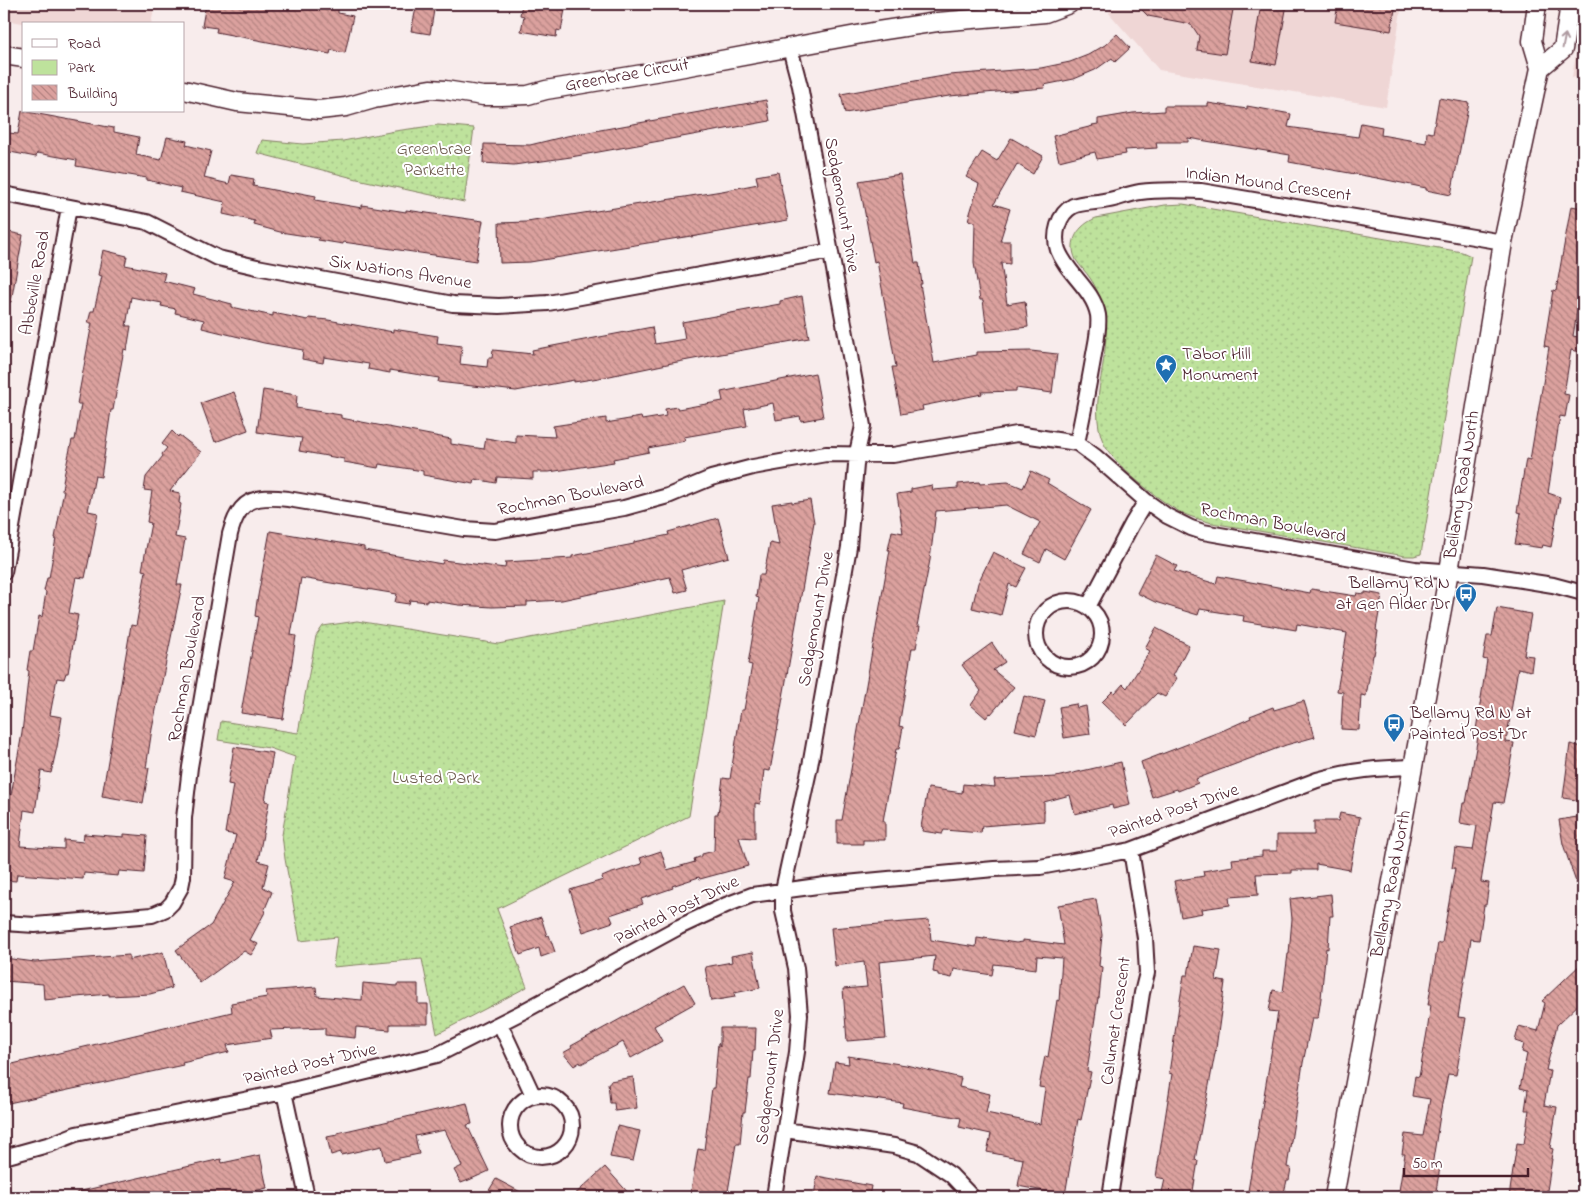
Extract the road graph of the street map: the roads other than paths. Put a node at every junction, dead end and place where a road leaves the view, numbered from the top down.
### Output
1 (1069, 4) edge
2 (1537, 4) edge
3 (1570, 4) edge
4 (790, 48) junction
5 (4, 55) edge
6 (22, 58) edge
7 (1540, 68) junction
8 (185, 90) edge
9 (4, 194) edge
10 (69, 206) junction
11 (1502, 242) junction
12 (830, 251) junction
13 (1077, 443) junction
14 (857, 454) junction
15 (1146, 501) junction
16 (1449, 571) junction
17 (4, 572) edge
18 (1583, 593) edge
19 (1088, 607) junction
20 (1414, 767) junction
21 (1131, 850) junction
22 (783, 890) junction
23 (4, 923) edge
24 (500, 1024) junction
25 (284, 1092) junction
26 (533, 1095) junction
27 (785, 1130) junction
28 (4, 1157) edge
29 (307, 1197) edge
30 (774, 1197) edge
31 (972, 1197) edge
32 (1110, 1197) edge
33 (1334, 1197) edge

1 - 4 street, Greenbrae Circuit
2 - 7 street, Bellamy Road North
7 -> 3 street
4 - 8 street, Greenbrae Circuit
4 - 12 street, Sedgemount Drive
5 - 6 street
7 - 11 street, Bellamy Road North
9 - 10 street, Six Nations Avenue
10 - 12 street, Six Nations Avenue
10 - 17 street, Abbeville Road
11 - 13 street, Indian Mound Crescent
11 - 16 street, Bellamy Road North
12 - 14 street, Sedgemount Drive
13 - 14 street, Rochman Boulevard
13 - 15 street, Rochman Boulevard
14 - 22 street, Sedgemount Drive
14 - 23 street, Rochman Boulevard
15 - 16 street, Rochman Boulevard
15 - 19 street
16 - 18 street, Rochman Boulevard
16 - 20 street, Bellamy Road North
19 - 19 street
20 - 21 street, Painted Post Drive
20 - 33 street, Bellamy Road North
21 - 22 street, Painted Post Drive
21 - 32 street, Calumet Crescent
22 - 24 street, Painted Post Drive
22 - 27 street, Sedgemount Drive
24 - 25 street, Painted Post Drive
24 - 26 street
25 - 28 street, Painted Post Drive
25 - 29 street
26 - 26 street
27 - 30 street, Sedgemount Drive
27 - 31 street

